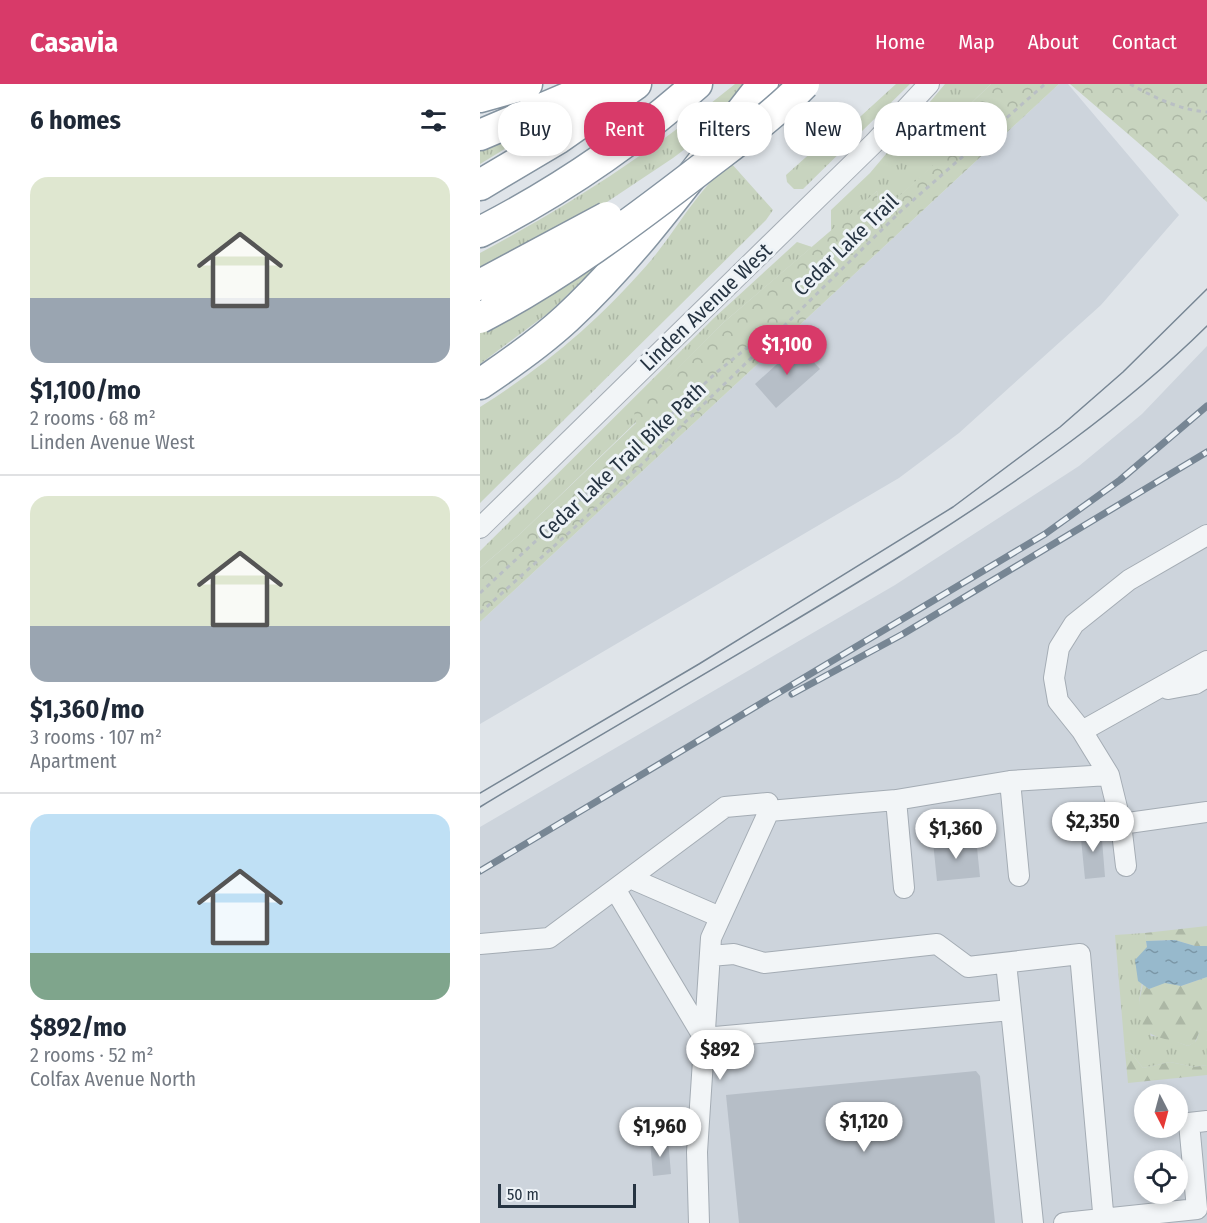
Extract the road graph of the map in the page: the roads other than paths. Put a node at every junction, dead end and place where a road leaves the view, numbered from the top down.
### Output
1 (527, 84) edge
2 (600, 84) edge
3 (636, 84) edge
4 (698, 84) edge
5 (763, 84) edge
6 (790, 84) edge
7 (804, 84) edge
8 (928, 84) edge
9 (480, 97) edge
10 (480, 135) edge
11 (480, 185) edge
12 (480, 232) edge
13 (480, 285) edge
14 (480, 318) edge
15 (480, 384) edge
16 (480, 528) edge
17 (1207, 535) edge
18 (1207, 645) edge
19 (1207, 661) edge
20 (1207, 677) edge
21 (1150, 693) junction
22 (1082, 731) junction
23 (1109, 776) junction
24 (1010, 781) junction
25 (896, 800) junction
26 (769, 811) junction
27 (1207, 812) edge
28 (1121, 824) junction
29 (1126, 866) dead end
30 (1019, 876) dead end
31 (622, 883) junction
32 (904, 888) dead end
33 (720, 917) junction
34 (480, 944) edge
35 (711, 947) junction
36 (1006, 963) junction
37 (1011, 1010) junction
38 (704, 1038) junction
39 (1207, 1121) edge
40 (1197, 1216) edge
41 (1104, 1221) edge
42 (699, 1223) edge
43 (1033, 1223) edge
44 (1064, 1223) edge

1 - 9 highway
2 - 10 highway
3 - 11 highway
4 - 12 highway
5 - 15 highway, bridge
6 - 13 highway, bridge
7 - 14 highway, bridge
8 - 16 street, Linden Avenue West
17 - 22 street
18 - 21 street
19 - 21 street
20 - 21 street
21 - 22 street
22 - 23 street
23 - 24 street
23 - 28 street
24 - 25 street
24 - 30 street
25 - 26 street
25 - 32 street
26 - 31 street
26 - 33 street
27 - 28 street
28 - 29 street
31 - 33 street
31 - 34 street
31 - 38 street
33 - 35 street
35 - 36 street
35 - 38 street
36 - 37 street
36 - 41 street
37 - 38 street
37 - 43 street
38 - 42 street
39 - 40 street
40 - 41 street
41 - 44 street

